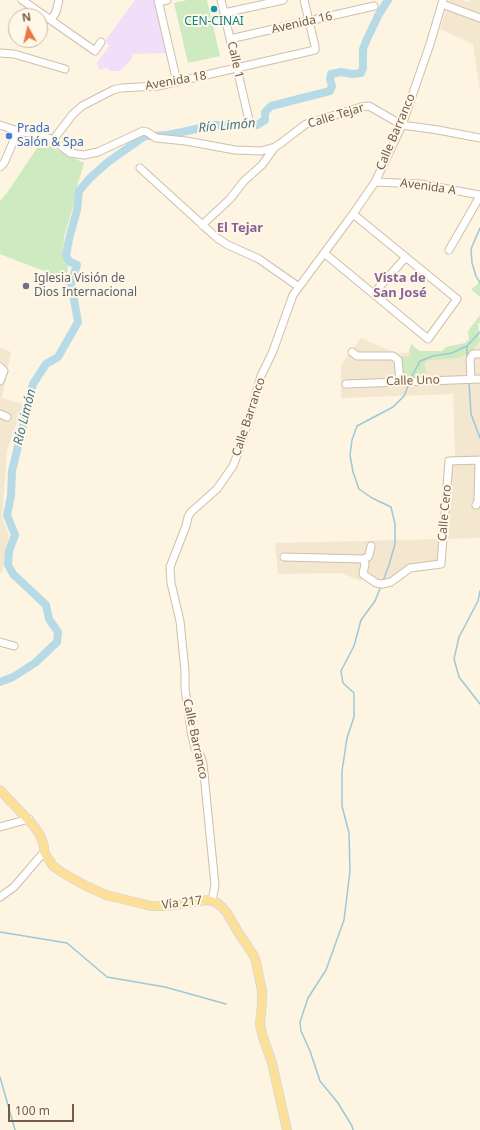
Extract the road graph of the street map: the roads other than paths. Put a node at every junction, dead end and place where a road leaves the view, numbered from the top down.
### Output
1 (22, 0) edge
2 (59, 0) edge
3 (167, 0) edge
4 (221, 0) edge
5 (283, 0) edge
6 (304, 0) edge
7 (158, 1) edge
8 (443, 2) edge
9 (374, 6) dead end
10 (224, 13) junction
11 (480, 18) edge
12 (51, 20) junction
13 (309, 21) junction
14 (230, 39) junction
15 (101, 42) dead end
16 (0, 53) edge
17 (237, 68) junction
18 (65, 69) dead end
19 (177, 82) junction
20 (249, 120) dead end
21 (0, 125) edge
22 (402, 125) junction
23 (18, 131) junction
24 (480, 138) edge
25 (53, 140) junction
26 (275, 147) junction
27 (0, 167) edge
28 (140, 168) dead end
29 (375, 182) junction
30 (480, 196) edge
31 (353, 214) junction
32 (202, 225) junction
33 (449, 250) dead end
34 (324, 253) junction
35 (406, 257) junction
36 (299, 287) junction
37 (374, 293) junction
38 (352, 352) dead end
39 (480, 354) edge
40 (0, 367) edge
41 (471, 379) junction
42 (480, 379) edge
43 (0, 381) edge
44 (400, 382) junction
45 (346, 384) dead end
46 (0, 414) edge
47 (7, 417) dead end
48 (479, 460) edge
49 (476, 505) dead end
50 (371, 546) dead end
51 (284, 557) dead end
52 (362, 559) junction
53 (0, 642) edge
54 (14, 646) dead end
55 (0, 790) edge
56 (29, 819) junction
57 (0, 827) edge
58 (44, 852) junction
59 (0, 896) edge
60 (212, 901) junction
61 (287, 1130) edge

1 - 12 street
2 - 12 street
3 - 7 street
4 - 10 street, Calle 1
5 - 10 street
6 - 13 street
7 - 19 street
8 - 11 street
8 - 22 street, Calle Barranco
9 - 13 street, Avenida 16
10 - 14 street, Calle 1
12 - 15 street
13 - 14 street, Avenida 16
13 - 17 street, Avenida 18
14 - 17 street, Calle 1
16 - 18 street
17 - 19 street, Avenida 18
17 - 20 street, Calle 1
19 - 25 street, Avenida 18
21 - 23 street, Calle Tejar
22 - 24 street
22 - 26 street, Calle Tejar
22 - 29 street, Calle Barranco
23 - 25 street, Calle Tejar
23 - 27 street
25 - 26 street, Calle Tejar
26 - 32 street
28 - 32 street
29 - 30 street, Avenida A
29 - 31 street, Calle Barranco
30 - 33 street
31 - 34 street, Calle Barranco
31 - 35 street
32 - 36 street
34 - 36 street, Calle Barranco
34 - 37 street
35 - 37 street
35 - 37 street
36 - 60 street, Calle Barranco
38 - 44 street
39 - 41 street
40 - 43 street
41 - 42 street, Calle Uno
41 - 44 street, Calle Uno
44 - 45 street, Calle Uno
46 - 47 street
48 - 49 street
48 - 52 street, Calle Cero
50 - 52 street
51 - 52 street
53 - 54 street
55 - 56 main road, Vía 217
56 - 57 street
56 - 58 main road, Vía 217
58 - 59 street
58 - 60 main road, Vía 217
60 - 61 main road, Vía 217

